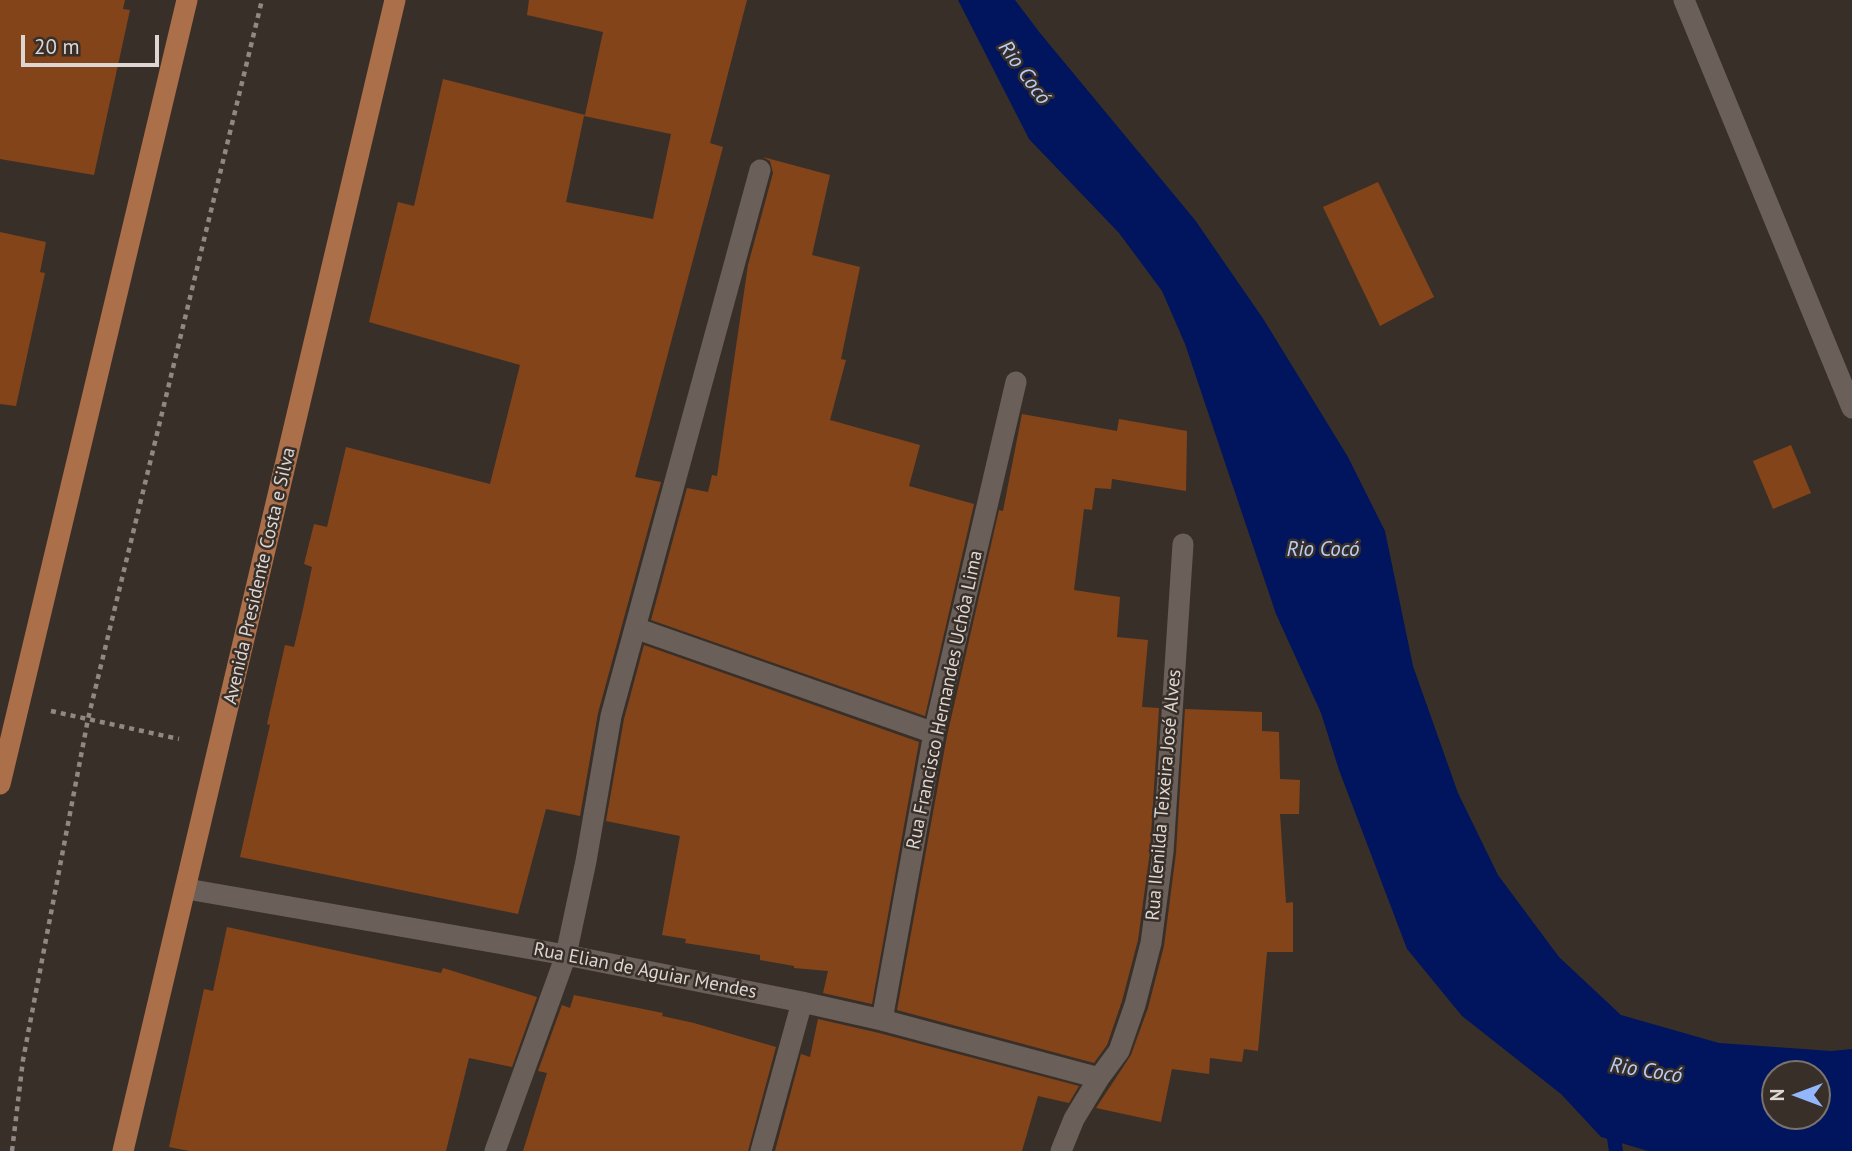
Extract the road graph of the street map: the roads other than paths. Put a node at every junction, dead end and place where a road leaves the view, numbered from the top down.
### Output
1 (187, 0) edge
2 (395, 0) edge
3 (1684, 0) edge
4 (760, 170) dead end
5 (1016, 382) dead end
6 (1852, 408) edge
7 (1183, 544) dead end
8 (635, 628) junction
9 (934, 733) junction
10 (0, 784) edge
11 (187, 889) junction
12 (566, 955) junction
13 (802, 1002) junction
14 (882, 1020) junction
15 (1099, 1077) junction
16 (123, 1151) edge
17 (495, 1151) edge
18 (761, 1151) edge
19 (1060, 1151) edge

1 - 10 main road
2 - 11 main road, Avenida Presidente Costa e Silva
3 - 6 street
4 - 8 street
5 - 9 street, Rua Francisco Hernandes Uchôa Lima
7 - 15 street, Rua Ilenilda Teixeira José Alves
8 - 9 street
8 - 12 street
9 - 14 street, Rua Francisco Hernandes Uchôa Lima
11 - 12 street, Rua Elian de Aguiar Mendes
11 - 16 main road, Avenida Presidente Costa e Silva
12 - 13 street, Rua Elian de Aguiar Mendes
12 - 17 street
13 - 14 street, Rua Elian de Aguiar Mendes
13 - 18 street
14 - 15 street, Rua Elian de Aguiar Mendes
15 - 19 street, Rua Ilenilda Teixeira José Alves

